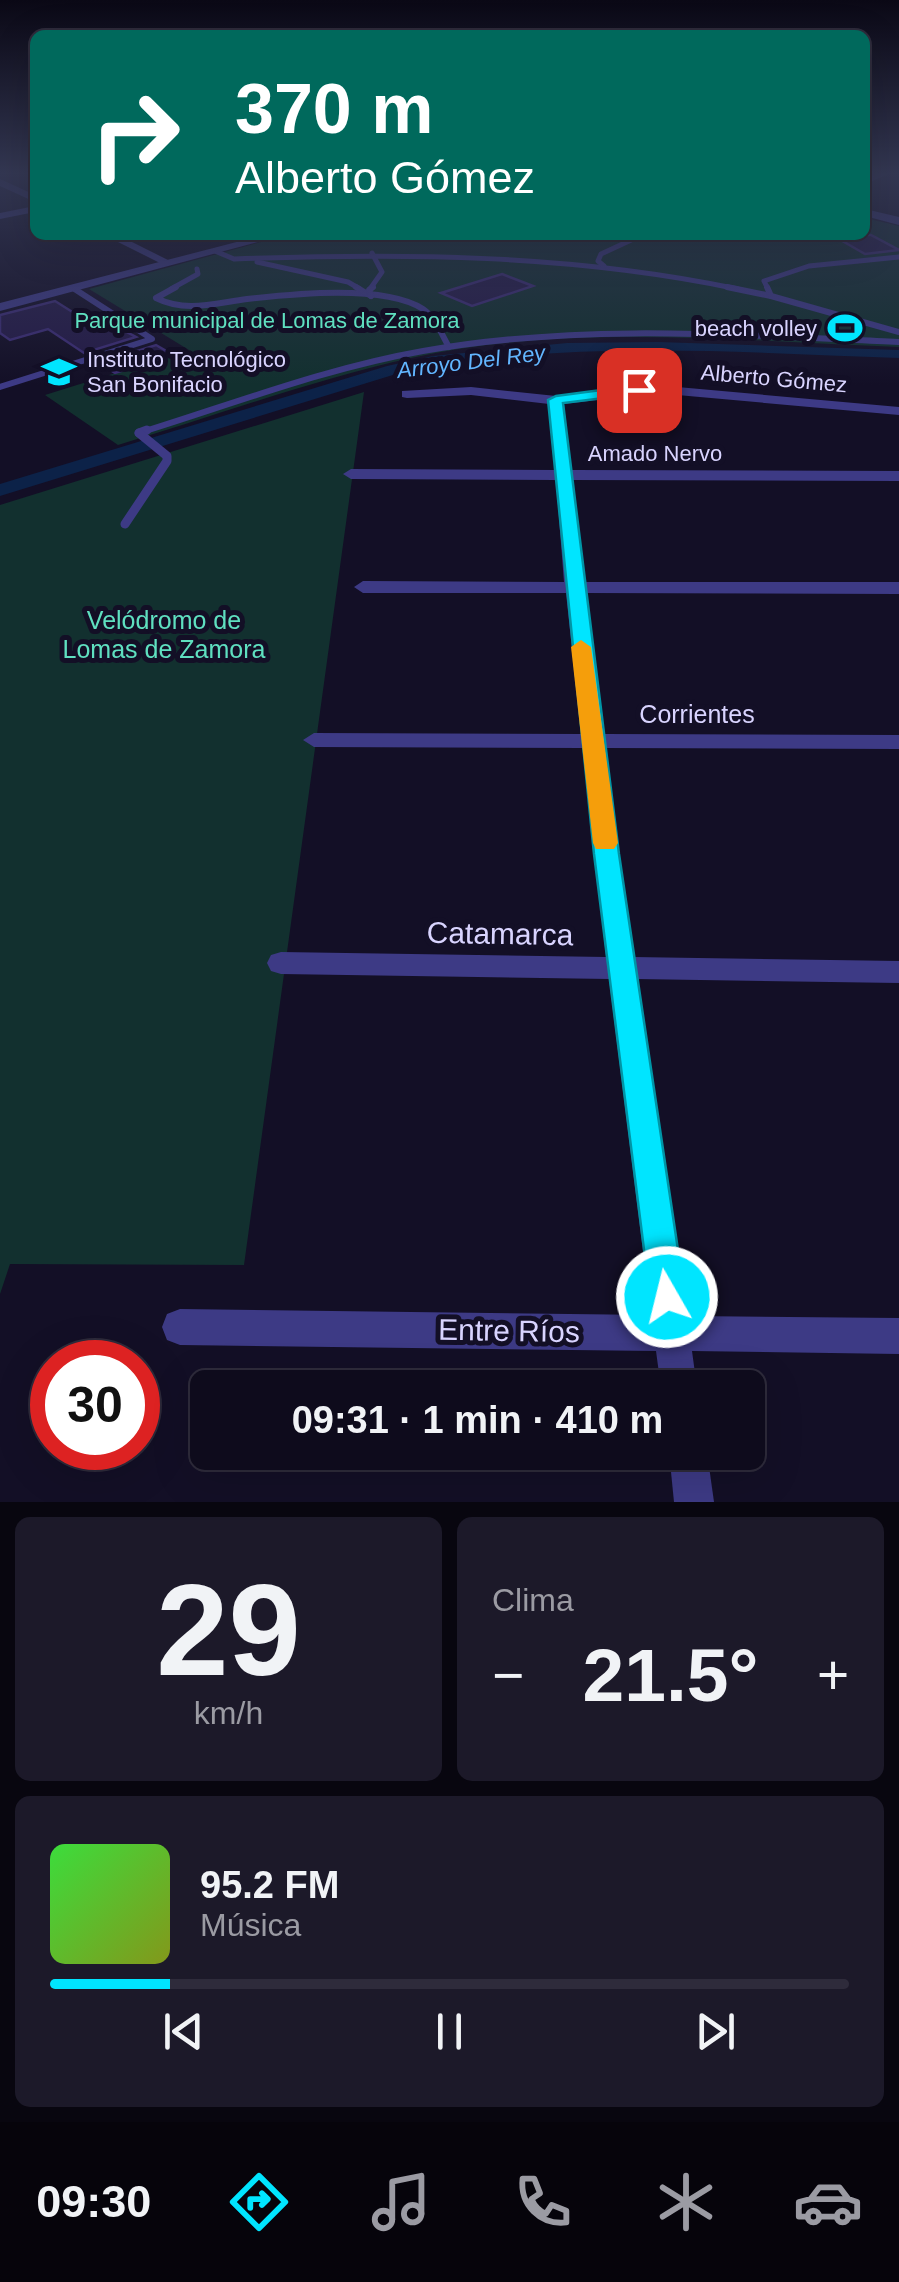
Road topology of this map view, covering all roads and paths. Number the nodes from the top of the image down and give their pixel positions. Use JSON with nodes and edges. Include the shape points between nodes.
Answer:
{"nodes":[{"id":1,"x":128,"y":244,"type":"edge"},
{"id":2,"x":242,"y":244,"type":"edge"},
{"id":3,"x":622,"y":244,"type":"edge"},
{"id":4,"x":215,"y":251,"type":"junction"},
{"id":5,"x":372,"y":253,"type":"junction"},
{"id":6,"x":241,"y":258,"type":"junction"},
{"id":7,"x":899,"y":258,"type":"edge"},
{"id":8,"x":168,"y":264,"type":"junction"},
{"id":9,"x":606,"y":266,"type":"junction"},
{"id":10,"x":197,"y":268,"type":"dead end"},
{"id":11,"x":73,"y":288,"type":"junction"},
{"id":12,"x":372,"y":296,"type":"junction"},
{"id":13,"x":770,"y":296,"type":"junction"},
{"id":14,"x":0,"y":306,"type":"edge"},
{"id":15,"x":899,"y":332,"type":"edge"},
{"id":16,"x":899,"y":342,"type":"edge"},
{"id":17,"x":449,"y":346,"type":"junction"},
{"id":18,"x":0,"y":387,"type":"edge"},
{"id":19,"x":407,"y":394,"type":"dead end"},
{"id":20,"x":556,"y":400,"type":"junction"},
{"id":21,"x":892,"y":411,"type":"edge"},
{"id":22,"x":899,"y":433,"type":"edge"},
{"id":23,"x":350,"y":474,"type":"dead end"},
{"id":24,"x":564,"y":475,"type":"junction"},
{"id":25,"x":899,"y":476,"type":"edge"},
{"id":26,"x":126,"y":524,"type":"dead end"},
{"id":27,"x":574,"y":585,"type":"junction"},
{"id":28,"x":362,"y":587,"type":"dead end"},
{"id":29,"x":899,"y":588,"type":"edge"},
{"id":30,"x":314,"y":740,"type":"dead end"},
{"id":31,"x":592,"y":741,"type":"junction"},
{"id":32,"x":899,"y":742,"type":"edge"},
{"id":33,"x":281,"y":964,"type":"dead end"},
{"id":34,"x":621,"y":968,"type":"junction"},
{"id":35,"x":899,"y":972,"type":"edge"},
{"id":36,"x":180,"y":1327,"type":"dead end"},
{"id":37,"x":672,"y":1333,"type":"junction"},
{"id":38,"x":899,"y":1336,"type":"edge"},
{"id":39,"x":677,"y":1370,"type":"edge"},
{"id":40,"x":690,"y":1470,"type":"edge"},
{"id":41,"x":694,"y":1502,"type":"edge"}],
"edges":[{"from":1,"to":8,"type":"street"},
{"from":2,"to":4,"type":"street"},
{"from":3,"to":9,"type":"lane","via":[[601,254],[598,261]]},
{"from":4,"to":6,"type":"lane"},
{"from":4,"to":8,"type":"street"},
{"from":5,"to":6,"type":"lane"},
{"from":5,"to":9,"type":"lane"},
{"from":5,"to":12,"type":"lane","via":[[383,272],[368,290]]},
{"from":6,"to":12,"type":"lane","via":[[348,282]]},
{"from":7,"to":13,"type":"lane","via":[[769,276],[764,281]]},
{"from":8,"to":11,"type":"street"},
{"from":9,"to":13,"type":"lane"},
{"from":10,"to":12,"type":"lane","via":[[198,274],[159,300],[184,307],[298,295]]},
{"from":11,"to":14,"type":"street"},
{"from":11,"to":18,"type":"lane","via":[[152,339]]},
{"from":12,"to":17,"type":"lane","via":[[426,310]]},
{"from":13,"to":15,"type":"lane"},
{"from":16,"to":17,"type":"lane","via":[[638,334]]},
{"from":17,"to":26,"type":"lane","via":[[139,433],[168,461]]},
{"from":19,"to":20,"type":"street","name":"Alberto Gómez","via":[[470,390]]},
{"from":20,"to":21,"type":"street","name":"Alberto Gómez","via":[[654,389]]},
{"from":20,"to":24,"type":"street"},
{"from":21,"to":22,"type":"street"},
{"from":23,"to":24,"type":"street","name":"Amado Nervo"},
{"from":24,"to":25,"type":"street","name":"Amado Nervo"},
{"from":24,"to":27,"type":"street"},
{"from":27,"to":28,"type":"street"},
{"from":27,"to":29,"type":"street"},
{"from":27,"to":31,"type":"street"},
{"from":30,"to":31,"type":"street","name":"Corrientes"},
{"from":31,"to":32,"type":"street","name":"Corrientes"},
{"from":31,"to":34,"type":"street"},
{"from":33,"to":34,"type":"street","name":"Catamarca"},
{"from":34,"to":35,"type":"street","name":"Catamarca"},
{"from":34,"to":37,"type":"street"},
{"from":36,"to":37,"type":"street","name":"Entre Ríos"},
{"from":37,"to":38,"type":"street","name":"Entre Ríos"},
{"from":37,"to":39,"type":"street"},
{"from":40,"to":41,"type":"street"}]}
